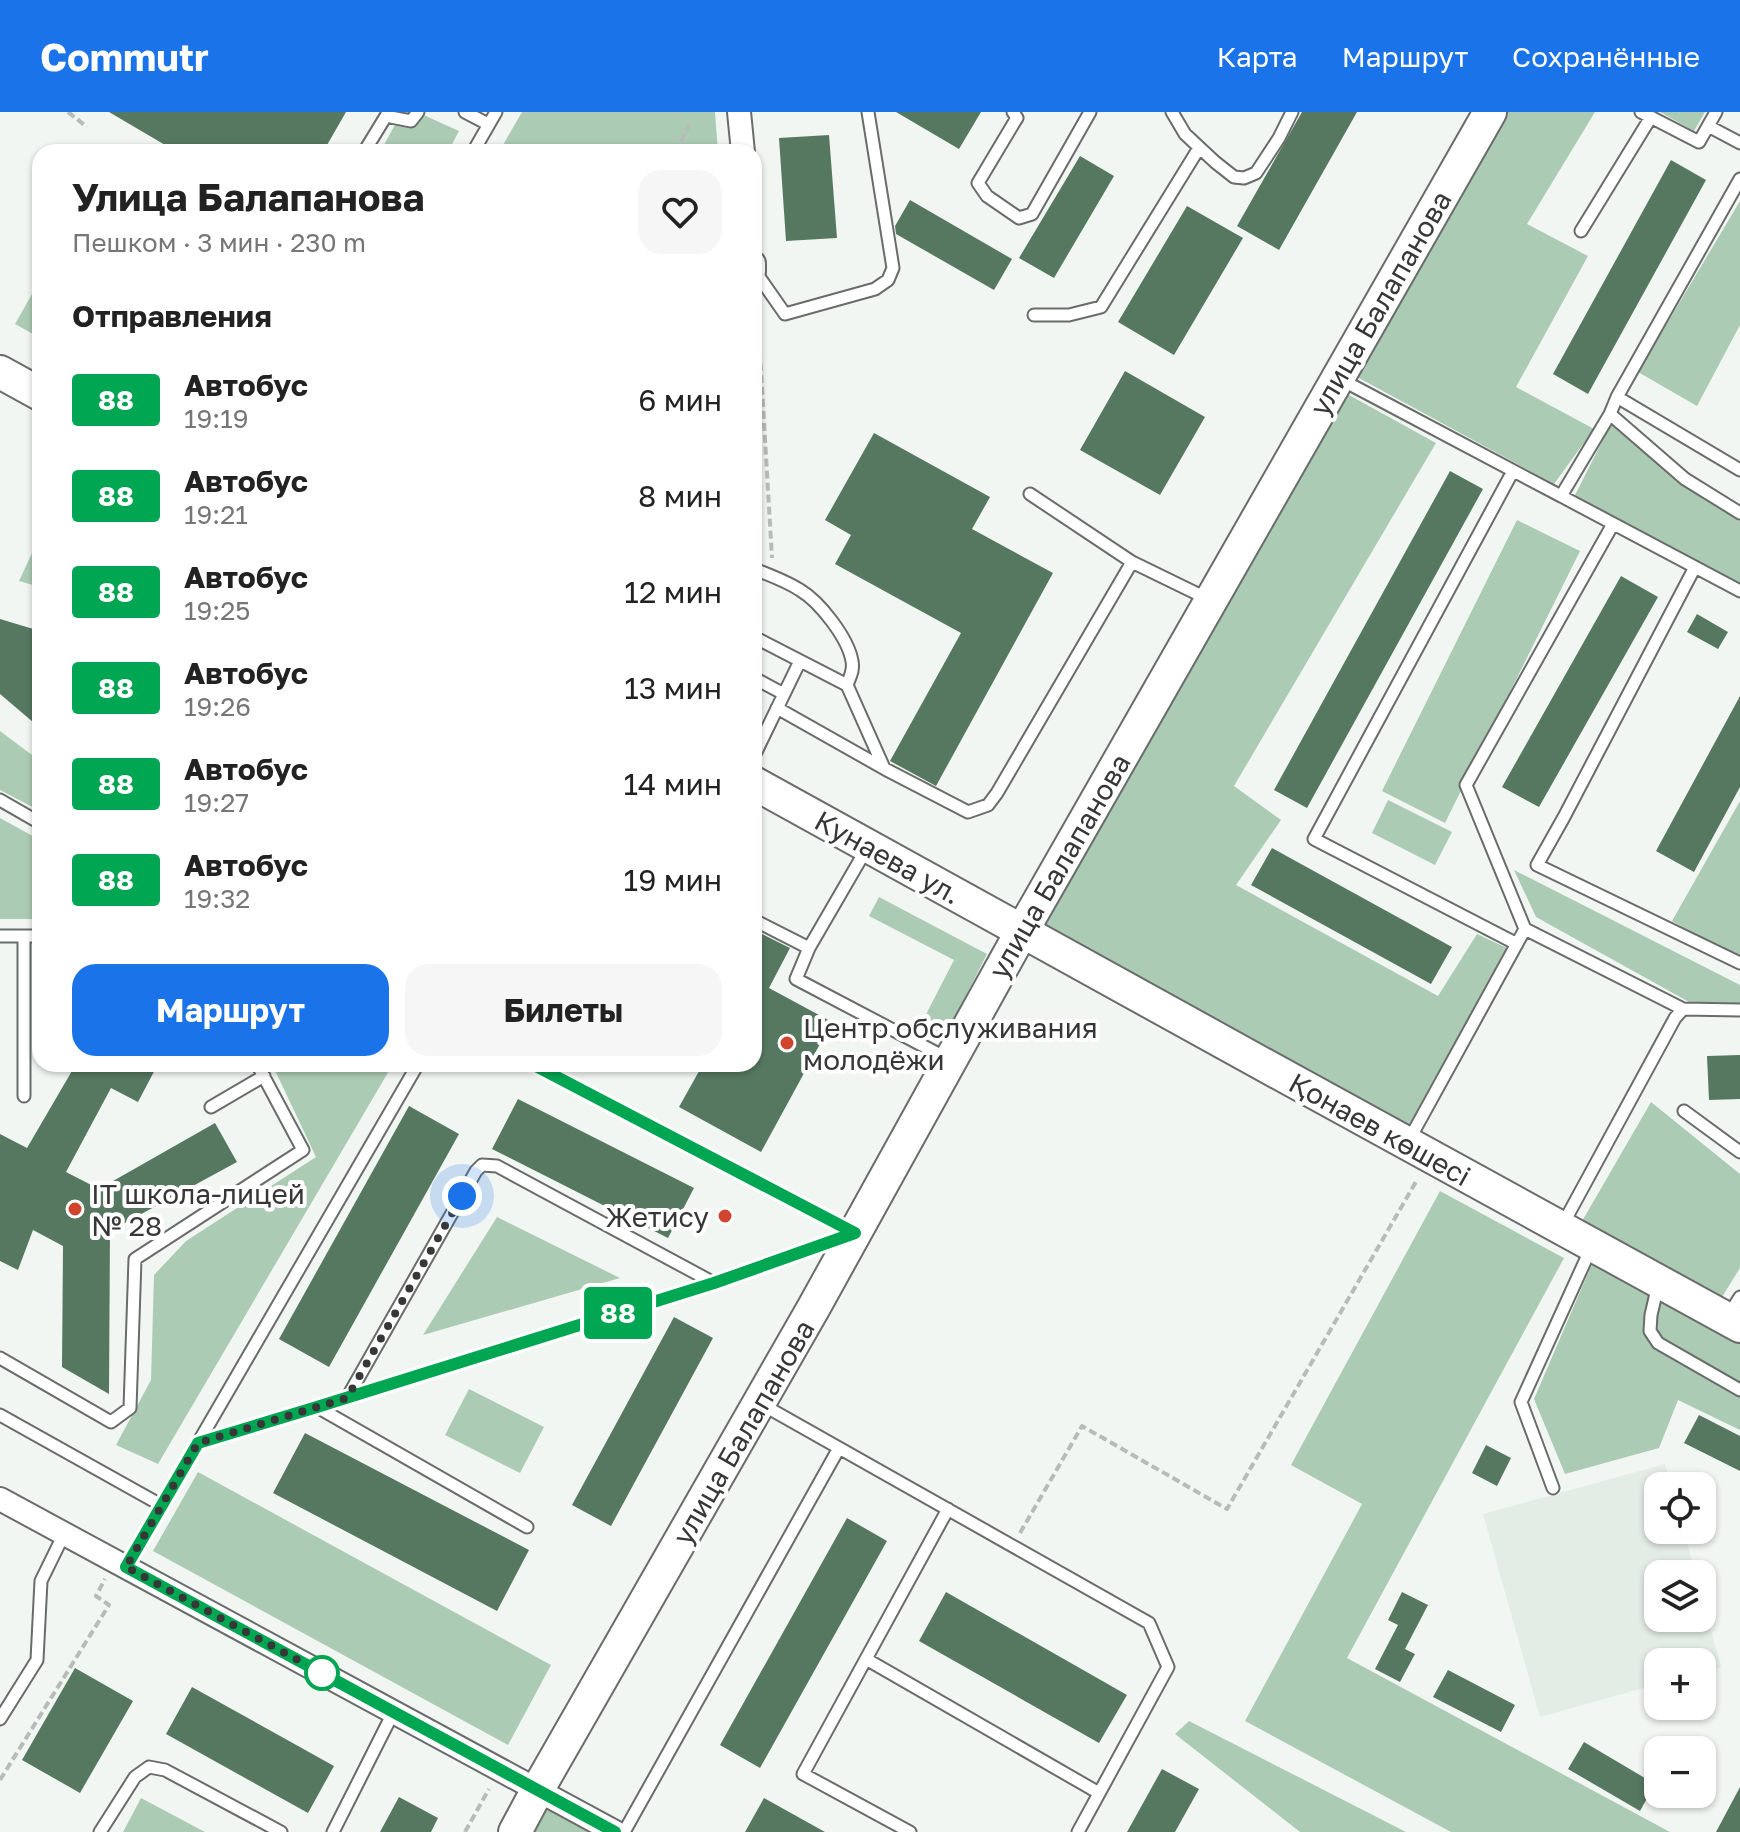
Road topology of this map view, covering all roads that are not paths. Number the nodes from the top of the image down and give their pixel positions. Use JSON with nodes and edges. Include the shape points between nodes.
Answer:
{"nodes":[{"id":1,"x":418,"y":112,"type":"edge"},
{"id":2,"x":465,"y":112,"type":"edge"},
{"id":3,"x":496,"y":112,"type":"edge"},
{"id":4,"x":739,"y":112,"type":"edge"},
{"id":5,"x":868,"y":112,"type":"edge"},
{"id":6,"x":1013,"y":112,"type":"edge"},
{"id":7,"x":1090,"y":112,"type":"edge"},
{"id":8,"x":1172,"y":112,"type":"edge"},
{"id":9,"x":1292,"y":112,"type":"edge"},
{"id":10,"x":1490,"y":112,"type":"edge"},
{"id":11,"x":1716,"y":112,"type":"edge"},
{"id":12,"x":1646,"y":114,"type":"edge"},
{"id":13,"x":488,"y":124,"type":"junction"},
{"id":14,"x":1708,"y":126,"type":"junction"},
{"id":15,"x":1740,"y":143,"type":"edge"},
{"id":16,"x":369,"y":144,"type":"edge"},
{"id":17,"x":477,"y":144,"type":"edge"},
{"id":18,"x":742,"y":144,"type":"edge"},
{"id":19,"x":1199,"y":148,"type":"junction"},
{"id":20,"x":1740,"y":179,"type":"edge"},
{"id":21,"x":1581,"y":231,"type":"dead end"},
{"id":22,"x":762,"y":283,"type":"edge"},
{"id":23,"x":1034,"y":315,"type":"dead end"},
{"id":24,"x":0,"y":372,"type":"edge"},
{"id":25,"x":1338,"y":378,"type":"junction"},
{"id":26,"x":32,"y":390,"type":"edge"},
{"id":27,"x":1617,"y":397,"type":"junction"},
{"id":28,"x":1610,"y":414,"type":"junction"},
{"id":29,"x":1740,"y":470,"type":"edge"},
{"id":30,"x":1513,"y":471,"type":"junction"},
{"id":31,"x":1030,"y":494,"type":"dead end"},
{"id":32,"x":1561,"y":496,"type":"junction"},
{"id":33,"x":1740,"y":513,"type":"edge"},
{"id":34,"x":1613,"y":524,"type":"junction"},
{"id":35,"x":1132,"y":562,"type":"junction"},
{"id":36,"x":1695,"y":567,"type":"junction"},
{"id":37,"x":762,"y":572,"type":"edge"},
{"id":38,"x":1740,"y":591,"type":"edge"},
{"id":39,"x":1211,"y":600,"type":"junction"},
{"id":40,"x":762,"y":641,"type":"edge"},
{"id":41,"x":800,"y":661,"type":"junction"},
{"id":42,"x":762,"y":682,"type":"edge"},
{"id":43,"x":847,"y":685,"type":"junction"},
{"id":44,"x":784,"y":694,"type":"junction"},
{"id":45,"x":777,"y":708,"type":"junction"},
{"id":46,"x":762,"y":739,"type":"edge"},
{"id":47,"x":885,"y":769,"type":"junction"},
{"id":48,"x":762,"y":787,"type":"edge"},
{"id":49,"x":0,"y":800,"type":"edge"},
{"id":50,"x":32,"y":818,"type":"edge"},
{"id":51,"x":868,"y":846,"type":"junction"},
{"id":52,"x":762,"y":924,"type":"edge"},
{"id":53,"x":1525,"y":929,"type":"junction"},
{"id":54,"x":1022,"y":931,"type":"junction"},
{"id":55,"x":0,"y":936,"type":"edge"},
{"id":56,"x":24,"y":936,"type":"junction"},
{"id":57,"x":32,"y":936,"type":"edge"},
{"id":58,"x":1517,"y":944,"type":"junction"},
{"id":59,"x":809,"y":948,"type":"junction"},
{"id":60,"x":1740,"y":963,"type":"edge"},
{"id":61,"x":1683,"y":1009,"type":"junction"},
{"id":62,"x":1740,"y":1010,"type":"edge"},
{"id":63,"x":950,"y":1060,"type":"junction"},
{"id":64,"x":262,"y":1072,"type":"edge"},
{"id":65,"x":413,"y":1072,"type":"edge"},
{"id":66,"x":547,"y":1072,"type":"edge"},
{"id":67,"x":264,"y":1076,"type":"junction"},
{"id":68,"x":24,"y":1096,"type":"dead end"},
{"id":69,"x":211,"y":1107,"type":"dead end"},
{"id":70,"x":1684,"y":1111,"type":"dead end"},
{"id":71,"x":1419,"y":1150,"type":"junction"},
{"id":72,"x":1740,"y":1152,"type":"edge"},
{"id":73,"x":1561,"y":1228,"type":"junction"},
{"id":74,"x":855,"y":1233,"type":"junction"},
{"id":75,"x":1592,"y":1245,"type":"junction"},
{"id":76,"x":1659,"y":1280,"type":"junction"},
{"id":77,"x":714,"y":1283,"type":"junction"},
{"id":78,"x":1735,"y":1314,"type":"edge"},
{"id":79,"x":0,"y":1358,"type":"edge"},
{"id":80,"x":1740,"y":1390,"type":"edge"},
{"id":81,"x":347,"y":1398,"type":"junction"},
{"id":82,"x":759,"y":1403,"type":"junction"},
{"id":83,"x":317,"y":1407,"type":"junction"},
{"id":84,"x":0,"y":1415,"type":"edge"},
{"id":85,"x":198,"y":1443,"type":"junction"},
{"id":86,"x":839,"y":1448,"type":"junction"},
{"id":87,"x":1553,"y":1488,"type":"dead end"},
{"id":88,"x":0,"y":1499,"type":"edge"},
{"id":89,"x":161,"y":1505,"type":"junction"},
{"id":90,"x":948,"y":1509,"type":"junction"},
{"id":91,"x":527,"y":1527,"type":"dead end"},
{"id":92,"x":64,"y":1534,"type":"junction"},
{"id":93,"x":120,"y":1564,"type":"junction"},
{"id":94,"x":866,"y":1659,"type":"junction"},
{"id":95,"x":394,"y":1711,"type":"junction"},
{"id":96,"x":0,"y":1719,"type":"edge"},
{"id":97,"x":538,"y":1789,"type":"junction"},
{"id":98,"x":1099,"y":1793,"type":"junction"},
{"id":99,"x":100,"y":1832,"type":"edge"},
{"id":100,"x":281,"y":1832,"type":"edge"},
{"id":101,"x":333,"y":1832,"type":"edge"},
{"id":102,"x":515,"y":1832,"type":"edge"},
{"id":103,"x":615,"y":1832,"type":"edge"},
{"id":104,"x":624,"y":1832,"type":"edge"},
{"id":105,"x":910,"y":1832,"type":"edge"},
{"id":106,"x":1078,"y":1832,"type":"edge"}],
"edges":[{"from":1,"to":16,"type":"lane","via":[[411,121],[386,116]]},
{"from":2,"to":13,"type":"lane"},
{"from":3,"to":13,"type":"lane"},
{"from":4,"to":18,"type":"street"},
{"from":5,"to":22,"type":"lane","via":[[893,268],[888,280],[875,289],[785,314]]},
{"from":6,"to":7,"type":"lane","via":[[1017,118],[978,183],[987,196],[1019,218],[1032,214]]},
{"from":8,"to":19,"type":"lane"},
{"from":9,"to":19,"type":"lane","via":[[1256,173],[1244,178],[1234,177]]},
{"from":10,"to":25,"type":"street","name":"улица Балапанова"},
{"from":11,"to":14,"type":"lane"},
{"from":12,"to":14,"type":"lane","via":[[1699,142]]},
{"from":12,"to":21,"type":"lane"},
{"from":13,"to":17,"type":"lane"},
{"from":14,"to":15,"type":"lane"},
{"from":19,"to":23,"type":"lane","via":[[1101,307],[1069,315]]},
{"from":20,"to":27,"type":"lane"},
{"from":24,"to":26,"type":"street"},
{"from":25,"to":30,"type":"lane"},
{"from":25,"to":39,"type":"street","name":"улица Балапанова"},
{"from":27,"to":28,"type":"lane"},
{"from":27,"to":29,"type":"lane"},
{"from":28,"to":32,"type":"lane"},
{"from":28,"to":33,"type":"lane","via":[[1685,479]]},
{"from":30,"to":32,"type":"lane"},
{"from":30,"to":58,"type":"lane","via":[[1314,839]]},
{"from":31,"to":35,"type":"lane"},
{"from":32,"to":34,"type":"lane"},
{"from":34,"to":36,"type":"lane"},
{"from":34,"to":53,"type":"lane","via":[[1466,785]]},
{"from":35,"to":39,"type":"lane"},
{"from":35,"to":47,"type":"lane","via":[[988,805],[968,812]]},
{"from":36,"to":38,"type":"lane"},
{"from":36,"to":60,"type":"lane","via":[[1537,865]]},
{"from":37,"to":43,"type":"lane","via":[[803,592],[838,627],[852,658]]},
{"from":39,"to":54,"type":"street","name":"улица Балапанова"},
{"from":40,"to":41,"type":"lane"},
{"from":41,"to":43,"type":"lane"},
{"from":41,"to":44,"type":"lane"},
{"from":42,"to":44,"type":"lane"},
{"from":43,"to":47,"type":"lane"},
{"from":44,"to":45,"type":"lane"},
{"from":45,"to":46,"type":"lane"},
{"from":45,"to":47,"type":"lane"},
{"from":48,"to":51,"type":"street","name":"Кунаева ул."},
{"from":49,"to":50,"type":"lane"},
{"from":51,"to":54,"type":"street","name":"Кунаева ул."},
{"from":51,"to":59,"type":"lane"},
{"from":52,"to":59,"type":"lane"},
{"from":53,"to":58,"type":"lane"},
{"from":53,"to":61,"type":"lane"},
{"from":54,"to":63,"type":"street","name":"улица Балапанова"},
{"from":54,"to":71,"type":"street","name":"Қонаев көшесі"},
{"from":55,"to":56,"type":"lane"},
{"from":56,"to":57,"type":"lane"},
{"from":56,"to":68,"type":"lane"},
{"from":58,"to":71,"type":"lane"},
{"from":59,"to":63,"type":"lane","via":[[796,979]]},
{"from":61,"to":62,"type":"lane"},
{"from":61,"to":73,"type":"lane"},
{"from":63,"to":74,"type":"street","name":"улица Балапанова"},
{"from":64,"to":67,"type":"lane"},
{"from":65,"to":85,"type":"lane"},
{"from":66,"to":74,"type":"lane"},
{"from":67,"to":69,"type":"lane"},
{"from":67,"to":79,"type":"lane","via":[[303,1150],[135,1259],[130,1408],[111,1422]]},
{"from":70,"to":72,"type":"lane"},
{"from":71,"to":73,"type":"street","name":"Қонаев көшесі"},
{"from":73,"to":75,"type":"street","name":"Қонаев көшесі"},
{"from":74,"to":77,"type":"lane"},
{"from":74,"to":82,"type":"street","name":"улица Балапанова"},
{"from":75,"to":76,"type":"street","name":"Қонаев көшесі"},
{"from":75,"to":87,"type":"lane","via":[[1521,1402]]},
{"from":76,"to":78,"type":"street","name":"Қонаев көшесі"},
{"from":76,"to":80,"type":"lane","via":[[1650,1331],[1658,1343]]},
{"from":77,"to":81,"type":"lane"},
{"from":77,"to":81,"type":"lane","via":[[497,1166],[482,1165]]},
{"from":81,"to":83,"type":"lane"},
{"from":82,"to":86,"type":"lane"},
{"from":82,"to":97,"type":"street","name":"улица Балапанова"},
{"from":83,"to":85,"type":"lane"},
{"from":83,"to":91,"type":"lane"},
{"from":84,"to":89,"type":"lane"},
{"from":85,"to":89,"type":"lane"},
{"from":86,"to":90,"type":"lane"},
{"from":86,"to":104,"type":"lane"},
{"from":88,"to":92,"type":"street"},
{"from":89,"to":93,"type":"lane"},
{"from":90,"to":94,"type":"lane"},
{"from":90,"to":98,"type":"lane","via":[[1149,1623],[1168,1667]]},
{"from":92,"to":93,"type":"street"},
{"from":92,"to":96,"type":"lane","via":[[41,1581],[37,1660]]},
{"from":93,"to":95,"type":"street"},
{"from":94,"to":98,"type":"lane"},
{"from":94,"to":105,"type":"lane","via":[[803,1774]]},
{"from":95,"to":97,"type":"street"},
{"from":95,"to":101,"type":"lane"},
{"from":97,"to":102,"type":"street","name":"улица Балапанова"},
{"from":97,"to":103,"type":"street"},
{"from":98,"to":106,"type":"lane"},
{"from":99,"to":100,"type":"lane","via":[[135,1777],[149,1767],[165,1770]]}]}
